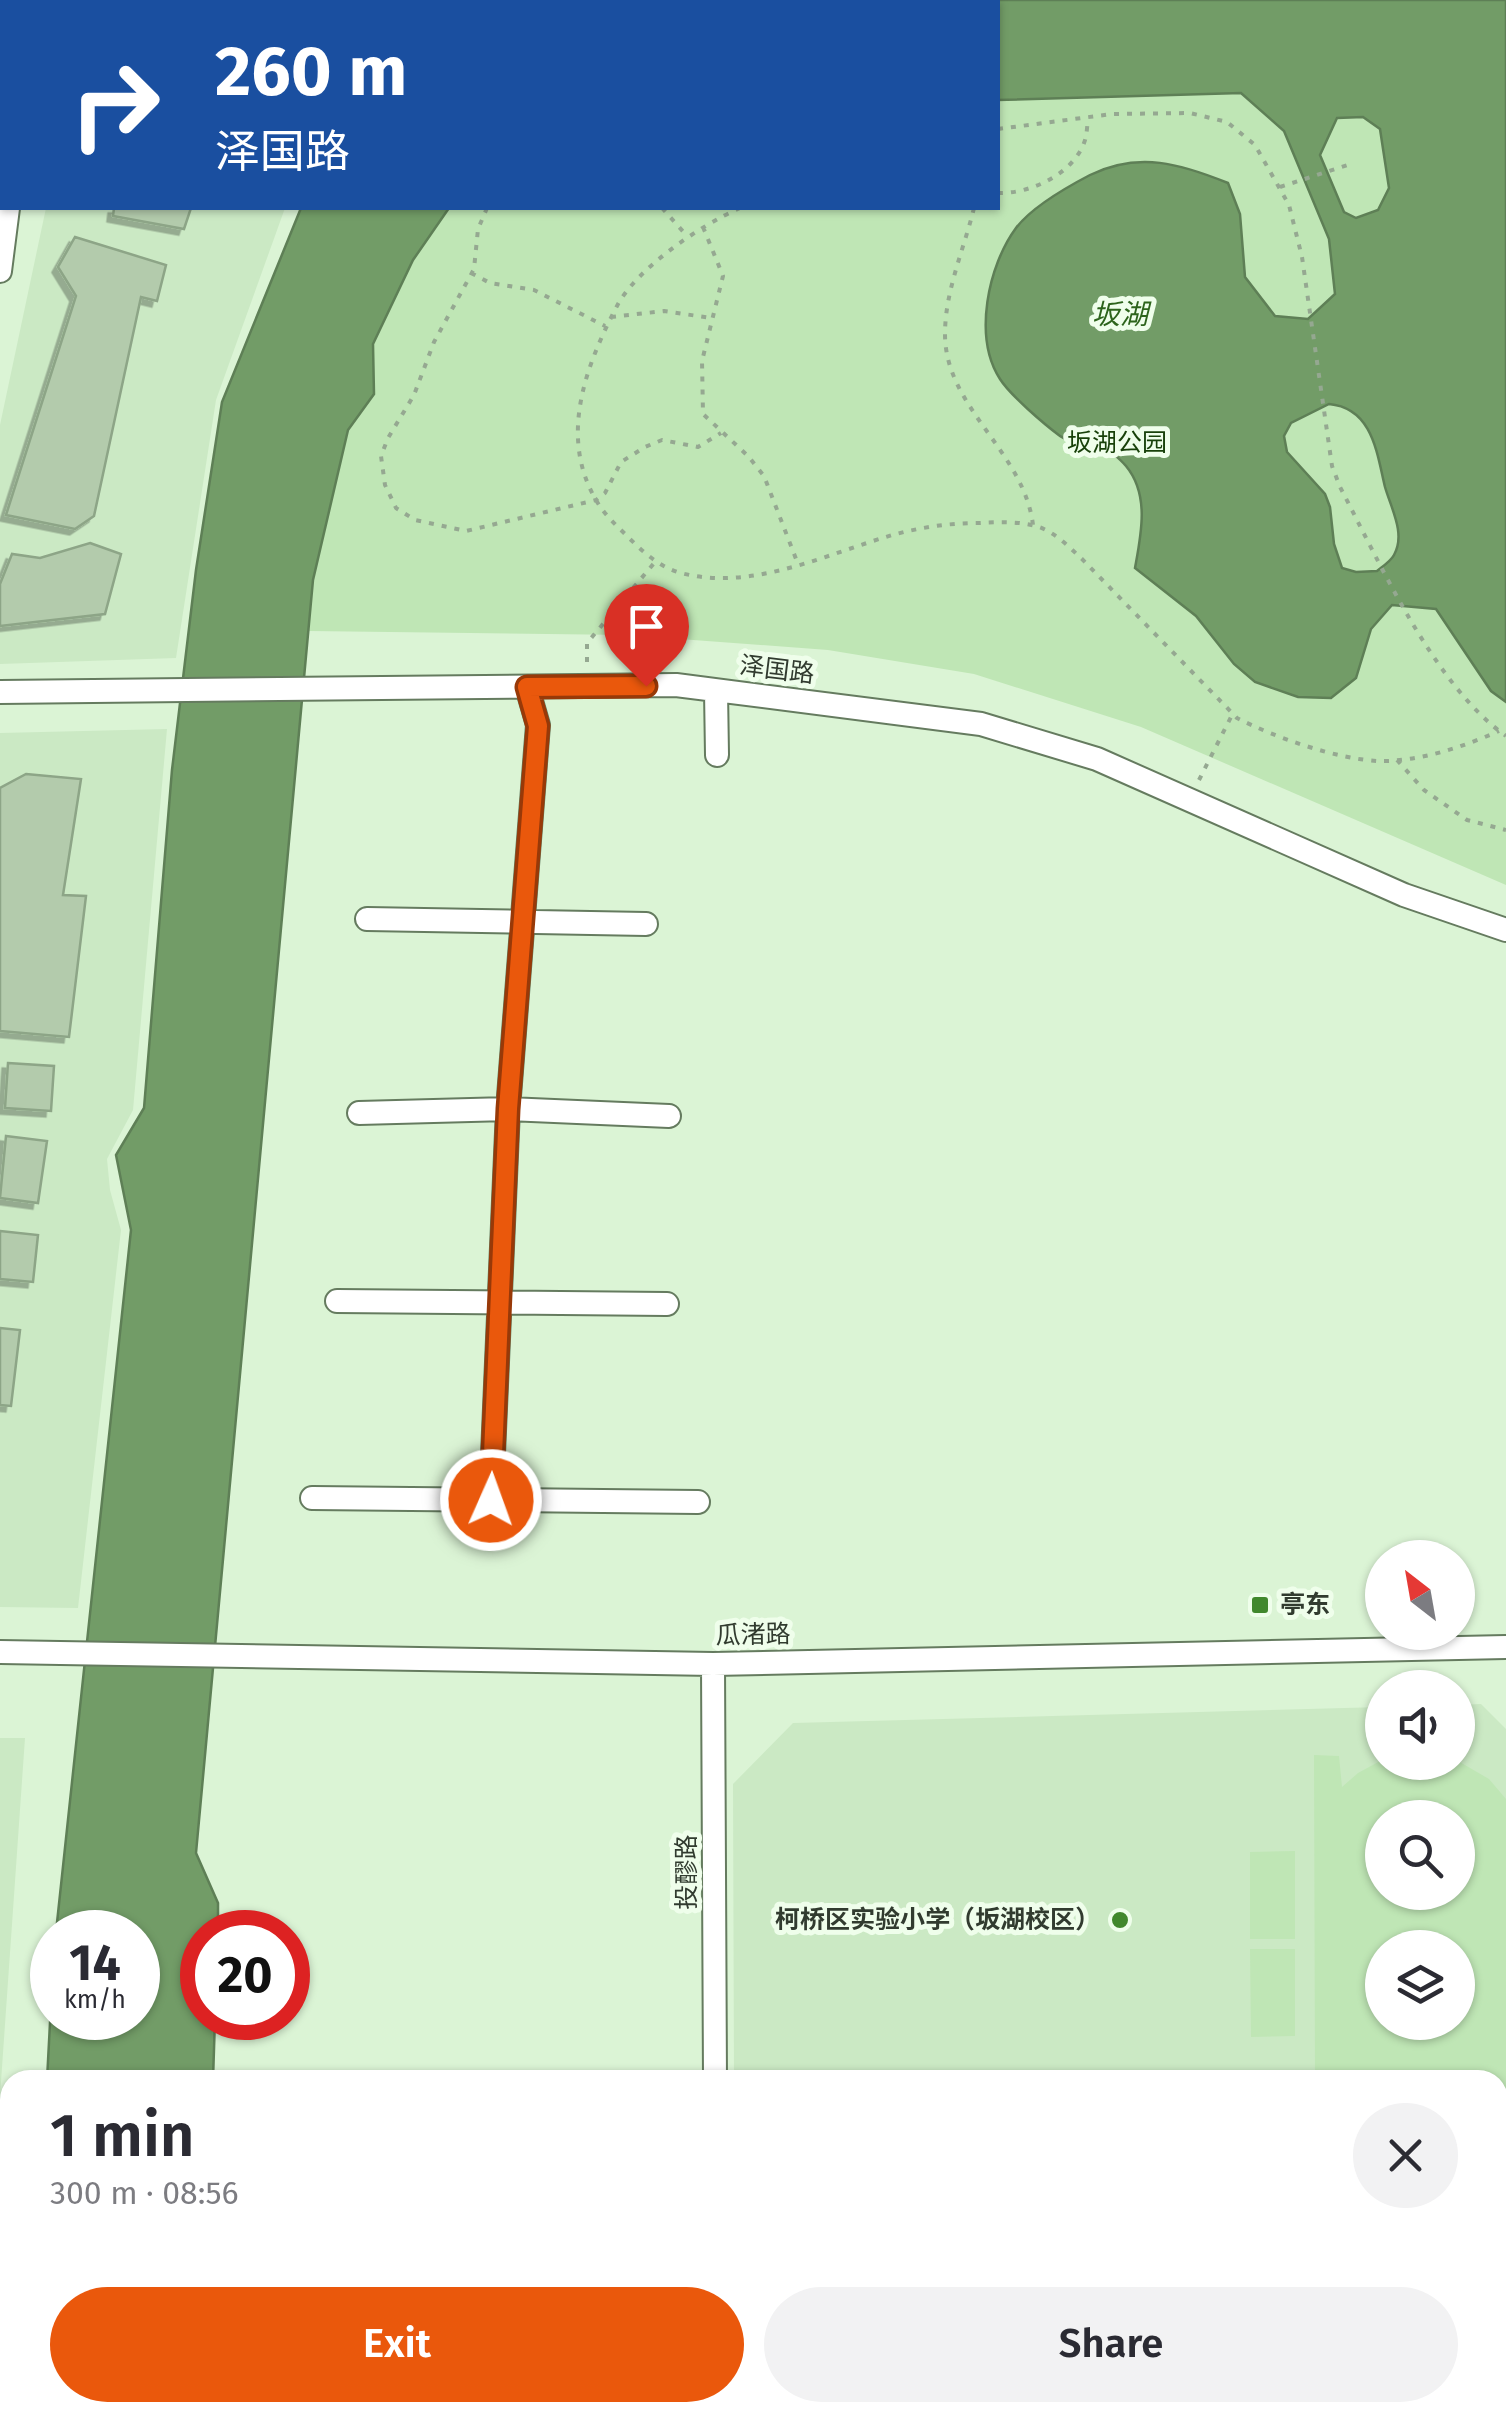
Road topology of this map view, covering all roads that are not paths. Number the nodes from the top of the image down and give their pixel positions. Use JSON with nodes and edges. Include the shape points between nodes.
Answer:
{"nodes":[{"id":1,"x":8,"y":210,"type":"edge"},
{"id":2,"x":0,"y":271,"type":"edge"},
{"id":3,"x":527,"y":687,"type":"junction"},
{"id":4,"x":716,"y":690,"type":"junction"},
{"id":5,"x":0,"y":692,"type":"edge"},
{"id":6,"x":717,"y":754,"type":"dead end"},
{"id":7,"x":367,"y":919,"type":"dead end"},
{"id":8,"x":523,"y":924,"type":"junction"},
{"id":9,"x":646,"y":924,"type":"dead end"},
{"id":10,"x":1506,"y":930,"type":"edge"},
{"id":11,"x":508,"y":1109,"type":"junction"},
{"id":12,"x":359,"y":1113,"type":"dead end"},
{"id":13,"x":669,"y":1116,"type":"dead end"},
{"id":14,"x":337,"y":1301,"type":"dead end"},
{"id":15,"x":500,"y":1304,"type":"junction"},
{"id":16,"x":667,"y":1304,"type":"dead end"},
{"id":17,"x":312,"y":1498,"type":"dead end"},
{"id":18,"x":491,"y":1500,"type":"junction"},
{"id":19,"x":698,"y":1502,"type":"dead end"},
{"id":20,"x":1506,"y":1647,"type":"edge"},
{"id":21,"x":0,"y":1652,"type":"edge"},
{"id":22,"x":714,"y":1664,"type":"junction"},
{"id":23,"x":715,"y":2070,"type":"edge"}],
"edges":[{"from":1,"to":2,"type":"street"},
{"from":3,"to":4,"type":"street","name":"泽国路"},
{"from":3,"to":5,"type":"street","name":"泽国路"},
{"from":3,"to":8,"type":"street","via":[[538,726]]},
{"from":4,"to":6,"type":"street"},
{"from":4,"to":10,"type":"street","name":"泽国路","via":[[981,724],[1097,760],[1404,894]]},
{"from":7,"to":8,"type":"street"},
{"from":8,"to":9,"type":"street"},
{"from":8,"to":11,"type":"street"},
{"from":11,"to":12,"type":"street"},
{"from":11,"to":13,"type":"street"},
{"from":11,"to":15,"type":"street"},
{"from":14,"to":15,"type":"street"},
{"from":15,"to":16,"type":"street"},
{"from":15,"to":18,"type":"street"},
{"from":17,"to":18,"type":"street"},
{"from":18,"to":19,"type":"street"},
{"from":20,"to":22,"type":"street","name":"瓜渚路"},
{"from":21,"to":22,"type":"street","name":"瓜渚路"},
{"from":22,"to":23,"type":"street","name":"投醪路"}]}
